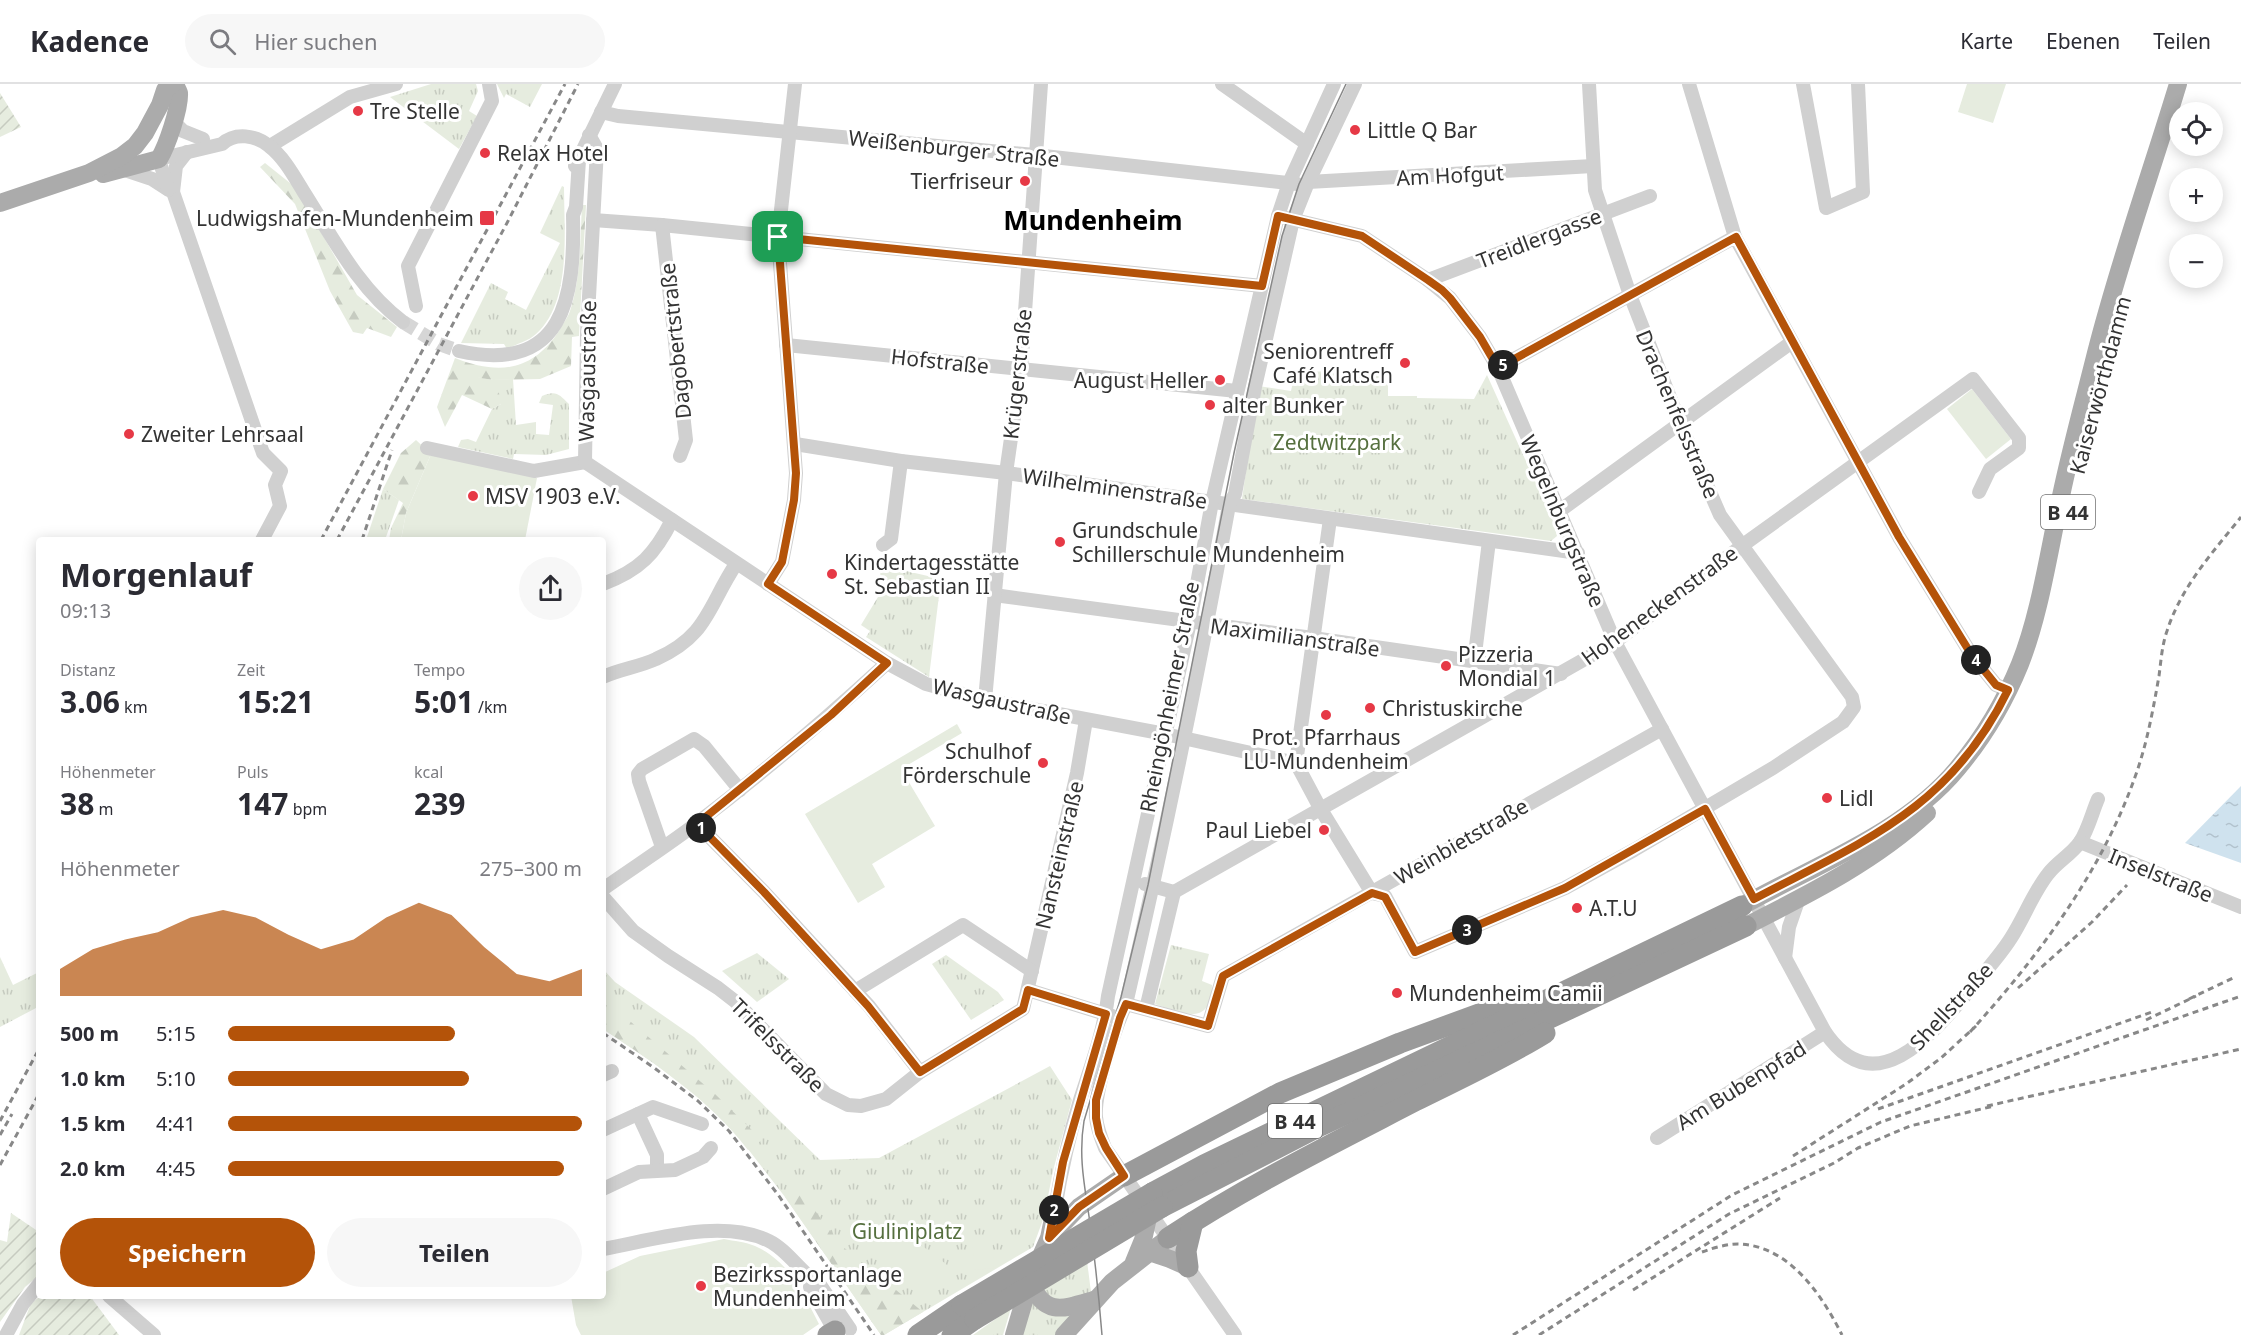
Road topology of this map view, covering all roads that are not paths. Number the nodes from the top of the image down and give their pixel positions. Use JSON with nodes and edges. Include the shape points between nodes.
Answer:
{"nodes":[{"id":1,"x":174,"y":84,"type":"edge"},
{"id":2,"x":396,"y":84,"type":"edge"},
{"id":3,"x":489,"y":84,"type":"edge"},
{"id":4,"x":615,"y":84,"type":"edge"},
{"id":5,"x":795,"y":84,"type":"edge"},
{"id":6,"x":1041,"y":84,"type":"edge"},
{"id":7,"x":1222,"y":84,"type":"edge"},
{"id":8,"x":1334,"y":84,"type":"edge"},
{"id":9,"x":1355,"y":84,"type":"edge"},
{"id":10,"x":1589,"y":84,"type":"edge"},
{"id":11,"x":1689,"y":84,"type":"edge"},
{"id":12,"x":1803,"y":84,"type":"edge"},
{"id":13,"x":1858,"y":84,"type":"edge"},
{"id":14,"x":2178,"y":84,"type":"edge"},
{"id":15,"x":2188,"y":84,"type":"edge"},
{"id":16,"x":349,"y":91,"type":"edge"},
{"id":17,"x":2183,"y":102,"type":"edge"},
{"id":18,"x":160,"y":105,"type":"junction"},
{"id":19,"x":601,"y":112,"type":"junction"},
{"id":20,"x":173,"y":121,"type":"junction"},
{"id":21,"x":790,"y":131,"type":"junction"},
{"id":22,"x":590,"y":135,"type":"junction"},
{"id":23,"x":203,"y":139,"type":"junction"},
{"id":24,"x":228,"y":139,"type":"junction"},
{"id":25,"x":1307,"y":144,"type":"junction"},
{"id":26,"x":270,"y":146,"type":"junction"},
{"id":27,"x":2169,"y":148,"type":"edge"},
{"id":28,"x":187,"y":152,"type":"junction"},
{"id":29,"x":162,"y":153,"type":"junction"},
{"id":30,"x":1035,"y":155,"type":"junction"},
{"id":31,"x":122,"y":163,"type":"junction"},
{"id":32,"x":1593,"y":166,"type":"junction"},
{"id":33,"x":1289,"y":183,"type":"junction"},
{"id":34,"x":1307,"y":183,"type":"junction"},
{"id":35,"x":172,"y":190,"type":"junction"},
{"id":36,"x":1650,"y":196,"type":"dead end"},
{"id":37,"x":0,"y":203,"type":"edge"},
{"id":38,"x":1603,"y":214,"type":"junction"},
{"id":39,"x":1278,"y":216,"type":"junction"},
{"id":40,"x":593,"y":220,"type":"junction"},
{"id":41,"x":1293,"y":220,"type":"junction"},
{"id":42,"x":662,"y":225,"type":"junction"},
{"id":43,"x":778,"y":237,"type":"junction"},
{"id":44,"x":1736,"y":237,"type":"junction"},
{"id":45,"x":1027,"y":263,"type":"junction"},
{"id":46,"x":1428,"y":280,"type":"junction"},
{"id":47,"x":1262,"y":286,"type":"junction"},
{"id":48,"x":1630,"y":295,"type":"junction"},
{"id":49,"x":416,"y":306,"type":"dead end"},
{"id":50,"x":403,"y":322,"type":"tunnel mouth"},
{"id":51,"x":1792,"y":342,"type":"junction"},
{"id":52,"x":786,"y":345,"type":"junction"},
{"id":53,"x":459,"y":351,"type":"tunnel mouth"},
{"id":54,"x":1498,"y":368,"type":"junction"},
{"id":55,"x":1021,"y":369,"type":"junction"},
{"id":56,"x":1237,"y":391,"type":"junction"},
{"id":57,"x":1680,"y":423,"type":"junction"},
{"id":58,"x":795,"y":444,"type":"junction"},
{"id":59,"x":427,"y":448,"type":"dead end"},
{"id":60,"x":680,"y":456,"type":"dead end"},
{"id":61,"x":901,"y":461,"type":"junction"},
{"id":62,"x":585,"y":462,"type":"junction"},
{"id":63,"x":1859,"y":462,"type":"junction"},
{"id":64,"x":1006,"y":473,"type":"junction"},
{"id":65,"x":1979,"y":492,"type":"dead end"},
{"id":66,"x":1212,"y":502,"type":"junction"},
{"id":67,"x":1228,"y":505,"type":"junction"},
{"id":68,"x":1558,"y":512,"type":"junction"},
{"id":69,"x":672,"y":519,"type":"junction"},
{"id":70,"x":1330,"y":519,"type":"junction"},
{"id":71,"x":264,"y":537,"type":"edge"},
{"id":72,"x":1489,"y":541,"type":"junction"},
{"id":73,"x":882,"y":545,"type":"dead end"},
{"id":74,"x":1743,"y":545,"type":"junction"},
{"id":75,"x":1578,"y":553,"type":"junction"},
{"id":76,"x":736,"y":564,"type":"junction"},
{"id":77,"x":606,"y":583,"type":"edge"},
{"id":78,"x":768,"y":584,"type":"junction"},
{"id":79,"x":994,"y":595,"type":"junction"},
{"id":80,"x":1190,"y":622,"type":"junction"},
{"id":81,"x":1207,"y":625,"type":"junction"},
{"id":82,"x":1313,"y":638,"type":"junction"},
{"id":83,"x":1615,"y":642,"type":"junction"},
{"id":84,"x":1474,"y":662,"type":"junction"},
{"id":85,"x":887,"y":663,"type":"junction"},
{"id":86,"x":1561,"y":674,"type":"junction"},
{"id":87,"x":606,"y":676,"type":"edge"},
{"id":88,"x":2008,"y":690,"type":"junction"},
{"id":89,"x":985,"y":700,"type":"junction"},
{"id":90,"x":1086,"y":720,"type":"junction"},
{"id":91,"x":1662,"y":729,"type":"junction"},
{"id":92,"x":1165,"y":734,"type":"junction"},
{"id":93,"x":1184,"y":739,"type":"junction"},
{"id":94,"x":1296,"y":763,"type":"junction"},
{"id":95,"x":740,"y":790,"type":"junction"},
{"id":96,"x":2098,"y":800,"type":"dead end"},
{"id":97,"x":1320,"y":808,"type":"junction"},
{"id":98,"x":1705,"y":809,"type":"junction"},
{"id":99,"x":697,"y":824,"type":"junction"},
{"id":100,"x":2080,"y":842,"type":"junction"},
{"id":101,"x":662,"y":847,"type":"junction"},
{"id":102,"x":1741,"y":875,"type":"junction"},
{"id":103,"x":1134,"y":881,"type":"junction"},
{"id":104,"x":1154,"y":886,"type":"junction"},
{"id":105,"x":606,"y":887,"type":"edge"},
{"id":106,"x":1174,"y":892,"type":"junction"},
{"id":107,"x":1372,"y":893,"type":"junction"},
{"id":108,"x":1799,"y":898,"type":"junction"},
{"id":109,"x":606,"y":900,"type":"edge"},
{"id":110,"x":2241,"y":907,"type":"edge"},
{"id":111,"x":1747,"y":912,"type":"junction"},
{"id":112,"x":1785,"y":958,"type":"junction"},
{"id":113,"x":1621,"y":964,"type":"junction"},
{"id":114,"x":1032,"y":971,"type":"junction"},
{"id":115,"x":1028,"y":990,"type":"junction"},
{"id":116,"x":855,"y":991,"type":"junction"},
{"id":117,"x":1588,"y":1000,"type":"junction"},
{"id":118,"x":1126,"y":1004,"type":"junction"},
{"id":119,"x":1146,"y":1009,"type":"junction"},
{"id":120,"x":1113,"y":1016,"type":"junction"},
{"id":121,"x":1825,"y":1032,"type":"junction"},
{"id":122,"x":920,"y":1072,"type":"junction"},
{"id":123,"x":638,"y":1114,"type":"junction"},
{"id":124,"x":702,"y":1124,"type":"dead end"},
{"id":125,"x":606,"y":1129,"type":"edge"},
{"id":126,"x":1658,"y":1138,"type":"dead end"},
{"id":127,"x":711,"y":1148,"type":"dead end"},
{"id":128,"x":657,"y":1170,"type":"junction"},
{"id":129,"x":1124,"y":1176,"type":"junction"},
{"id":130,"x":606,"y":1188,"type":"edge"},
{"id":131,"x":1155,"y":1204,"type":"junction"},
{"id":132,"x":1054,"y":1209,"type":"joint"},
{"id":133,"x":1193,"y":1222,"type":"junction"},
{"id":134,"x":1049,"y":1238,"type":"junction"},
{"id":135,"x":1168,"y":1238,"type":"junction"},
{"id":136,"x":606,"y":1249,"type":"edge"},
{"id":137,"x":1149,"y":1252,"type":"junction"},
{"id":138,"x":1134,"y":1264,"type":"junction"},
{"id":139,"x":1188,"y":1267,"type":"junction"},
{"id":140,"x":1030,"y":1281,"type":"junction"},
{"id":141,"x":36,"y":1288,"type":"edge"},
{"id":142,"x":112,"y":1299,"type":"edge"},
{"id":143,"x":1094,"y":1300,"type":"junction"},
{"id":144,"x":841,"y":1333,"type":"edge"},
{"id":145,"x":6,"y":1335,"type":"edge"},
{"id":146,"x":154,"y":1335,"type":"edge"},
{"id":147,"x":918,"y":1335,"type":"edge"},
{"id":148,"x":952,"y":1335,"type":"edge"},
{"id":149,"x":1014,"y":1335,"type":"edge"},
{"id":150,"x":1064,"y":1335,"type":"edge"},
{"id":151,"x":1235,"y":1335,"type":"edge"}],
"edges":[{"from":1,"to":18,"type":"main road","via":[[165,90]]},
{"from":1,"to":20,"type":"main road","via":[[179,93]]},
{"from":2,"to":16,"type":"street"},
{"from":3,"to":49,"type":"street","via":[[492,101],[408,266]]},
{"from":4,"to":19,"type":"street"},
{"from":5,"to":21,"type":"street"},
{"from":6,"to":30,"type":"street","name":"Krügerstraße"},
{"from":7,"to":25,"type":"street"},
{"from":8,"to":25,"type":"street","name":"Rheingönheimer Straße"},
{"from":9,"to":34,"type":"street","name":"Rheingönheimer Straße"},
{"from":10,"to":32,"type":"street","name":"Drachenfelsstraße"},
{"from":11,"to":44,"type":"street"},
{"from":12,"to":13,"type":"street","via":[[1826,208],[1863,192]]},
{"from":14,"to":88,"type":"main road","name":"Kaiserwörthdamm","number":"B 44","via":[[2103,325],[2029,634]]},
{"from":15,"to":17,"type":"main road","name":"Kaiserwörthdamm","number":"B 44"},
{"from":16,"to":26,"type":"street"},
{"from":18,"to":29,"type":"main road"},
{"from":18,"to":31,"type":"main road"},
{"from":19,"to":21,"type":"street","name":"Weißenburger Straße"},
{"from":19,"to":22,"type":"street"},
{"from":20,"to":23,"type":"street","via":[[183,131]]},
{"from":20,"to":29,"type":"main road"},
{"from":21,"to":30,"type":"street","name":"Weißenburger Straße"},
{"from":21,"to":43,"type":"street"},
{"from":22,"to":40,"type":"street","name":"Wasgaustraße","via":[[597,149]]},
{"from":22,"to":53,"type":"street","via":[[579,160],[570,286],[553,327],[543,339],[521,353],[492,356]]},
{"from":23,"to":24,"type":"street","via":[[221,135]]},
{"from":23,"to":29,"type":"street"},
{"from":24,"to":26,"type":"street","via":[[257,138]]},
{"from":24,"to":28,"type":"street"},
{"from":25,"to":33,"type":"street","name":"Rheingönheimer Straße"},
{"from":26,"to":50,"type":"street","via":[[360,281]]},
{"from":27,"to":108,"type":"main road","name":"Kaiserwörthdamm","number":"B 44","via":[[2113,327],[2039,637],[2011,708],[1985,748],[1915,824],[1874,854]]},
{"from":28,"to":29,"type":"street"},
{"from":28,"to":35,"type":"street","via":[[176,166]]},
{"from":29,"to":31,"type":"main road"},
{"from":29,"to":35,"type":"street"},
{"from":30,"to":33,"type":"street","name":"Weißenburger Straße"},
{"from":30,"to":45,"type":"street","name":"Krügerstraße"},
{"from":31,"to":35,"type":"street"},
{"from":31,"to":37,"type":"main road","via":[[99,176],[89,173]]},
{"from":32,"to":34,"type":"street","name":"Am Hofgut"},
{"from":32,"to":38,"type":"street","name":"Drachenfelsstraße"},
{"from":33,"to":34,"type":"street","name":"Weißenburger Straße"},
{"from":33,"to":39,"type":"street","name":"Rheingönheimer Straße"},
{"from":34,"to":41,"type":"street","name":"Rheingönheimer Straße"},
{"from":35,"to":71,"type":"street","via":[[263,453],[281,471],[275,485],[280,506]]},
{"from":36,"to":38,"type":"street","name":"Treidlergasse"},
{"from":38,"to":46,"type":"street","name":"Treidlergasse"},
{"from":38,"to":48,"type":"street","name":"Drachenfelsstraße"},
{"from":39,"to":41,"type":"street","name":"Wegelnburgstraße"},
{"from":39,"to":47,"type":"street","name":"Rheingönheimer Straße"},
{"from":40,"to":42,"type":"street"},
{"from":40,"to":62,"type":"street","name":"Wasgaustraße"},
{"from":41,"to":46,"type":"street","name":"Wegelnburgstraße","via":[[1362,236]]},
{"from":41,"to":67,"type":"street","name":"Rheingönheimer Straße","via":[[1234,494]]},
{"from":42,"to":43,"type":"street"},
{"from":42,"to":60,"type":"street","name":"Dagobertstraße","via":[[686,440]]},
{"from":43,"to":45,"type":"street"},
{"from":43,"to":52,"type":"street"},
{"from":44,"to":48,"type":"street"},
{"from":44,"to":51,"type":"street"},
{"from":45,"to":47,"type":"street"},
{"from":45,"to":55,"type":"street","name":"Krügerstraße"},
{"from":46,"to":54,"type":"street","name":"Wegelnburgstraße","via":[[1450,298]]},
{"from":47,"to":56,"type":"street","name":"Rheingönheimer Straße"},
{"from":48,"to":54,"type":"street"},
{"from":48,"to":57,"type":"street","name":"Drachenfelsstraße"},
{"from":51,"to":57,"type":"street"},
{"from":51,"to":63,"type":"street"},
{"from":52,"to":55,"type":"street","name":"Hofstraße"},
{"from":52,"to":58,"type":"street"},
{"from":54,"to":68,"type":"street","name":"Wegelnburgstraße"},
{"from":55,"to":56,"type":"street","name":"Hofstraße"},
{"from":55,"to":64,"type":"street","name":"Krügerstraße"},
{"from":56,"to":66,"type":"street","name":"Rheingönheimer Straße"},
{"from":57,"to":68,"type":"street"},
{"from":57,"to":74,"type":"street","name":"Drachenfelsstraße","via":[[1720,515]]},
{"from":58,"to":61,"type":"street","name":"Wilhelminenstraße"},
{"from":58,"to":78,"type":"street","via":[[792,510],[782,562]]},
{"from":59,"to":62,"type":"street","via":[[534,471]]},
{"from":61,"to":64,"type":"street","name":"Wilhelminenstraße"},
{"from":61,"to":73,"type":"street","via":[[891,539]]},
{"from":62,"to":69,"type":"street","name":"Wasgaustraße"},
{"from":63,"to":65,"type":"street","name":"Hoheneckenstraße","via":[[1973,379],[2019,438],[2019,448],[1990,470]]},
{"from":63,"to":74,"type":"street","name":"Hoheneckenstraße"},
{"from":63,"to":88,"type":"street","via":[[1899,537],[1971,654],[1996,685]]},
{"from":64,"to":66,"type":"street","name":"Wilhelminenstraße"},
{"from":64,"to":79,"type":"street","name":"Krügerstraße"},
{"from":66,"to":67,"type":"street","name":"Wilhelminenstraße"},
{"from":66,"to":80,"type":"street","name":"Rheingönheimer Straße"},
{"from":67,"to":70,"type":"street","name":"Wilhelminenstraße"},
{"from":67,"to":81,"type":"street","name":"Rheingönheimer Straße"},
{"from":68,"to":75,"type":"street","name":"Wegelnburgstraße"},
{"from":69,"to":76,"type":"street","name":"Wasgaustraße"},
{"from":69,"to":77,"type":"street","via":[[649,557],[628,574]]},
{"from":70,"to":72,"type":"street","name":"Wilhelminenstraße"},
{"from":70,"to":82,"type":"street"},
{"from":72,"to":75,"type":"street","name":"Wilhelminenstraße"},
{"from":72,"to":84,"type":"street"},
{"from":74,"to":83,"type":"street","name":"Hoheneckenstraße"},
{"from":74,"to":98,"type":"street","name":"Drachenfelsstraße","via":[[1852,697],[1854,708],[1843,722]]},
{"from":75,"to":83,"type":"street","name":"Wegelnburgstraße"},
{"from":76,"to":78,"type":"street","name":"Wasgaustraße"},
{"from":76,"to":87,"type":"street","via":[[712,610],[691,637],[654,660]]},
{"from":78,"to":85,"type":"street","name":"Wasgaustraße"},
{"from":79,"to":80,"type":"street","name":"Maximilianstraße"},
{"from":79,"to":89,"type":"street","name":"Krügerstraße"},
{"from":80,"to":81,"type":"street","name":"Maximilianstraße"},
{"from":80,"to":92,"type":"street","name":"Rheingönheimer Straße"},
{"from":81,"to":82,"type":"street","name":"Maximilianstraße"},
{"from":81,"to":93,"type":"street","name":"Rheingönheimer Straße"},
{"from":82,"to":84,"type":"street","name":"Maximilianstraße"},
{"from":82,"to":94,"type":"street"},
{"from":83,"to":86,"type":"street","name":"Hoheneckenstraße"},
{"from":83,"to":91,"type":"street","name":"Wegelnburgstraße"},
{"from":84,"to":86,"type":"street","name":"Maximilianstraße"},
{"from":85,"to":89,"type":"street","name":"Wasgaustraße","via":[[926,684]]},
{"from":85,"to":95,"type":"street"},
{"from":86,"to":97,"type":"street","name":"Hoheneckenstraße"},
{"from":88,"to":111,"type":"main road","name":"Kaiserwörthdamm","number":"B 44","via":[[1975,745],[1932,794],[1880,832]]},
{"from":89,"to":90,"type":"street","name":"Wasgaustraße"},
{"from":90,"to":92,"type":"street","name":"Wasgaustraße"},
{"from":90,"to":114,"type":"street","name":"Nansteinstraße"},
{"from":91,"to":98,"type":"street","name":"Wegelnburgstraße"},
{"from":91,"to":107,"type":"street","name":"Weinbietstraße"},
{"from":92,"to":93,"type":"street","name":"Wasgaustraße"},
{"from":92,"to":103,"type":"street","name":"Rheingönheimer Straße"},
{"from":93,"to":94,"type":"street","name":"Wasgaustraße"},
{"from":93,"to":104,"type":"street","name":"Rheingönheimer Straße"},
{"from":94,"to":97,"type":"street"},
{"from":95,"to":99,"type":"street"},
{"from":95,"to":101,"type":"street","via":[[694,739],[642,769],[639,781]]},
{"from":96,"to":100,"type":"street","name":"Shellstraße"},
{"from":97,"to":106,"type":"street","name":"Hoheneckenstraße"},
{"from":97,"to":107,"type":"street"},
{"from":98,"to":102,"type":"street","name":"Wegelnburgstraße"},
{"from":98,"to":107,"type":"street","via":[[1565,888],[1415,952],[1385,897]]},
{"from":99,"to":101,"type":"street"},
{"from":99,"to":116,"type":"street"},
{"from":100,"to":110,"type":"street","name":"Inselstraße"},
{"from":100,"to":121,"type":"street","name":"Shellstraße","via":[[2048,875],[2010,939],[1980,977],[1918,1045],[1888,1062],[1861,1063],[1841,1052]]},
{"from":101,"to":105,"type":"street"},
{"from":102,"to":111,"type":"street"},
{"from":102,"to":111,"type":"street","name":"Wegelnburgstraße"},
{"from":103,"to":104,"type":"street"},
{"from":103,"to":120,"type":"street","name":"Rheingönheimer Straße","via":[[1108,996]]},
{"from":104,"to":106,"type":"street"},
{"from":104,"to":118,"type":"street","name":"Rheingönheimer Straße"},
{"from":106,"to":119,"type":"street"},
{"from":107,"to":119,"type":"street","name":"Weinbietstraße","via":[[1223,976],[1208,1026]]},
{"from":108,"to":111,"type":"main road","name":"Kaiserwörthdamm","number":"B 44"},
{"from":108,"to":112,"type":"street","via":[[1788,927]]},
{"from":109,"to":122,"type":"street","name":"Trifelsstraße","via":[[649,944],[736,1002],[836,1100],[848,1105],[874,1104]]},
{"from":111,"to":112,"type":"street","name":"Shellstraße"},
{"from":111,"to":113,"type":"highway","name":"Kaiserwörthdamm","number":"B 44"},
{"from":111,"to":117,"type":"highway","name":"Kaiserwörthdamm","number":"B 44"},
{"from":112,"to":121,"type":"street","name":"Shellstraße"},
{"from":113,"to":129,"type":"highway","via":[[1401,1043],[1280,1093]]},
{"from":113,"to":131,"type":"highway","number":"B 44","via":[[1225,1155]]},
{"from":114,"to":115,"type":"street","name":"Nansteinstraße"},
{"from":114,"to":116,"type":"street","via":[[963,925]]},
{"from":115,"to":120,"type":"street"},
{"from":115,"to":122,"type":"street","name":"Trifelsstraße","via":[[1023,1009]]},
{"from":116,"to":122,"type":"street"},
{"from":117,"to":131,"type":"highway","number":"B 44"},
{"from":117,"to":133,"type":"highway","via":[[1517,1050],[1340,1140]]},
{"from":118,"to":119,"type":"street","name":"Weinbietstraße"},
{"from":118,"to":120,"type":"street","name":"Rheingönheimer Straße"},
{"from":120,"to":129,"type":"street","name":"Rheingönheimer Straße","via":[[1096,1118],[1106,1148]]},
{"from":120,"to":132,"type":"street","name":"Rheingönheimer Straße","via":[[1063,1162]]},
{"from":121,"to":126,"type":"street","name":"Am Bubenpfad"},
{"from":123,"to":124,"type":"street","via":[[653,1107]]},
{"from":123,"to":125,"type":"street"},
{"from":123,"to":128,"type":"street","via":[[657,1155]]},
{"from":127,"to":128,"type":"street","via":[[703,1157],[675,1170]]},
{"from":128,"to":130,"type":"street","via":[[639,1172]]},
{"from":129,"to":131,"type":"street","name":"Rheingönheimer Straße"},
{"from":129,"to":134,"type":"main road","via":[[1079,1207]]},
{"from":131,"to":135,"type":"street","name":"Rheingönheimer Straße"},
{"from":131,"to":138,"type":"main road"},
{"from":131,"to":147,"type":"highway","number":"B 44","bridge":true,"via":[[1001,1280]]},
{"from":131,"to":148,"type":"highway","number":"B 44","bridge":true},
{"from":132,"to":134,"type":"main road"},
{"from":133,"to":135,"type":"highway"},
{"from":133,"to":139,"type":"highway","via":[[1186,1251]]},
{"from":134,"to":140,"type":"main road"},
{"from":135,"to":137,"type":"main road"},
{"from":135,"to":139,"type":"street","name":"Rheingönheimer Straße"},
{"from":136,"to":144,"type":"street","via":[[711,1230],[732,1230],[761,1238],[779,1247],[811,1280],[810,1287]]},
{"from":137,"to":138,"type":"main road"},
{"from":137,"to":139,"type":"main road"},
{"from":138,"to":143,"type":"main road"},
{"from":139,"to":151,"type":"street","name":"Rheingönheimer Straße"},
{"from":140,"to":143,"type":"main road","via":[[1043,1304],[1056,1309]]},
{"from":140,"to":149,"type":"main road"},
{"from":141,"to":145,"type":"street"},
{"from":142,"to":146,"type":"street"},
{"from":143,"to":150,"type":"main road"}]}
